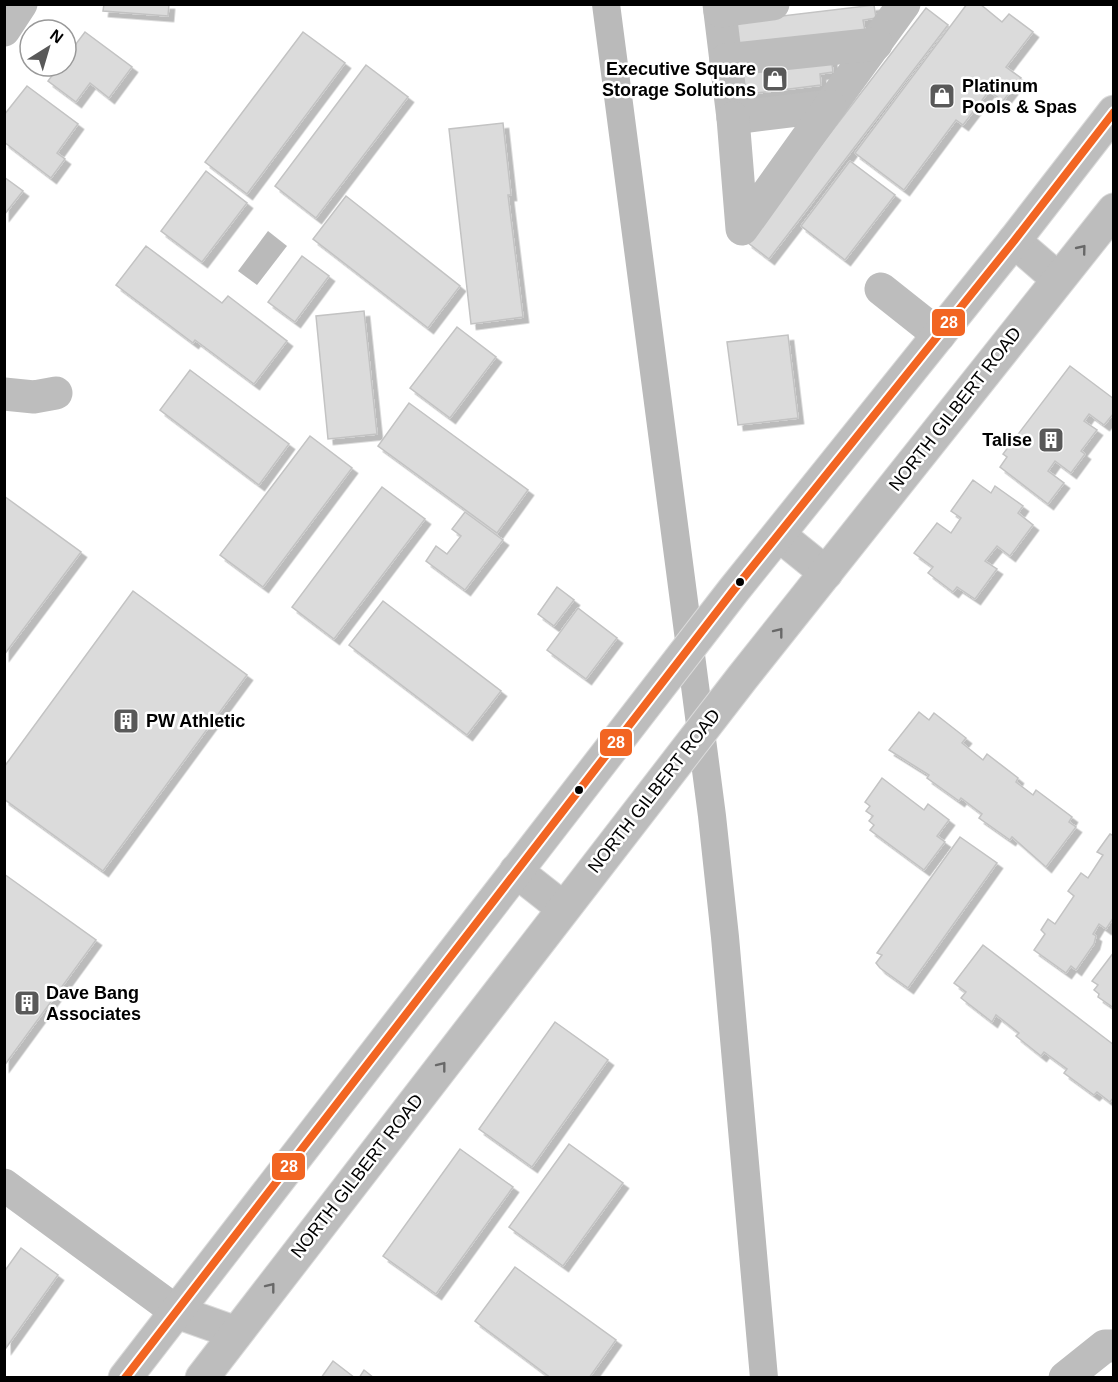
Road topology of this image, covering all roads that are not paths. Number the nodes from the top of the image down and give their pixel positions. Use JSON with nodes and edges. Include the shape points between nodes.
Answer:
{"nodes":[{"id":1,"x":21,"y":4,"type":"edge"},
{"id":2,"x":773,"y":4,"type":"edge"},
{"id":3,"x":904,"y":4,"type":"edge"},
{"id":4,"x":719,"y":8,"type":"edge"},
{"id":5,"x":4,"y":30,"type":"edge"},
{"id":6,"x":876,"y":44,"type":"junction"},
{"id":7,"x":726,"y":60,"type":"junction"},
{"id":8,"x":830,"y":106,"type":"junction"},
{"id":9,"x":1113,"y":112,"type":"edge"},
{"id":10,"x":733,"y":118,"type":"junction"},
{"id":11,"x":1113,"y":210,"type":"edge"},
{"id":12,"x":1014,"y":241,"type":"junction"},
{"id":13,"x":1059,"y":279,"type":"junction"},
{"id":14,"x":881,"y":289,"type":"dead end"},
{"id":15,"x":939,"y":335,"type":"junction"},
{"id":16,"x":4,"y":393,"type":"edge"},
{"id":17,"x":56,"y":393,"type":"dead end"},
{"id":18,"x":779,"y":535,"type":"junction"},
{"id":19,"x":826,"y":573,"type":"junction"},
{"id":20,"x":516,"y":871,"type":"junction"},
{"id":21,"x":563,"y":908,"type":"junction"},
{"id":22,"x":4,"y":1185,"type":"edge"},
{"id":23,"x":177,"y":1312,"type":"junction"},
{"id":24,"x":236,"y":1333,"type":"junction"},
{"id":25,"x":1113,"y":1346,"type":"edge"},
{"id":26,"x":125,"y":1377,"type":"edge"},
{"id":27,"x":202,"y":1377,"type":"edge"},
{"id":28,"x":1065,"y":1377,"type":"edge"}],
"edges":[{"from":1,"to":5,"type":"main road"},
{"from":2,"to":4,"type":"main road"},
{"from":3,"to":6,"type":"main road"},
{"from":4,"to":7,"type":"main road"},
{"from":6,"to":7,"type":"main road"},
{"from":6,"to":8,"type":"main road"},
{"from":7,"to":10,"type":"main road"},
{"from":8,"to":10,"type":"main road"},
{"from":8,"to":10,"type":"main road","via":[[742,229]]},
{"from":9,"to":12,"type":"main road"},
{"from":13,"to":11,"type":"main road","name":"NORTH GILBERT ROAD","one_way":true},
{"from":12,"to":13,"type":"main road"},
{"from":12,"to":15,"type":"main road"},
{"from":13,"to":19,"type":"main road","name":"NORTH GILBERT ROAD"},
{"from":14,"to":15,"type":"main road"},
{"from":15,"to":18,"type":"main road"},
{"from":16,"to":17,"type":"main road","via":[[34,397]]},
{"from":18,"to":19,"type":"main road"},
{"from":18,"to":20,"type":"main road"},
{"from":21,"to":19,"type":"main road","name":"NORTH GILBERT ROAD","one_way":true},
{"from":20,"to":21,"type":"main road"},
{"from":20,"to":23,"type":"main road"},
{"from":24,"to":21,"type":"main road","name":"NORTH GILBERT ROAD","one_way":true},
{"from":22,"to":23,"type":"main road"},
{"from":23,"to":24,"type":"main road"},
{"from":23,"to":26,"type":"main road"},
{"from":24,"to":27,"type":"main road","name":"NORTH GILBERT ROAD"},
{"from":25,"to":28,"type":"main road","via":[[1105,1346]]}]}
